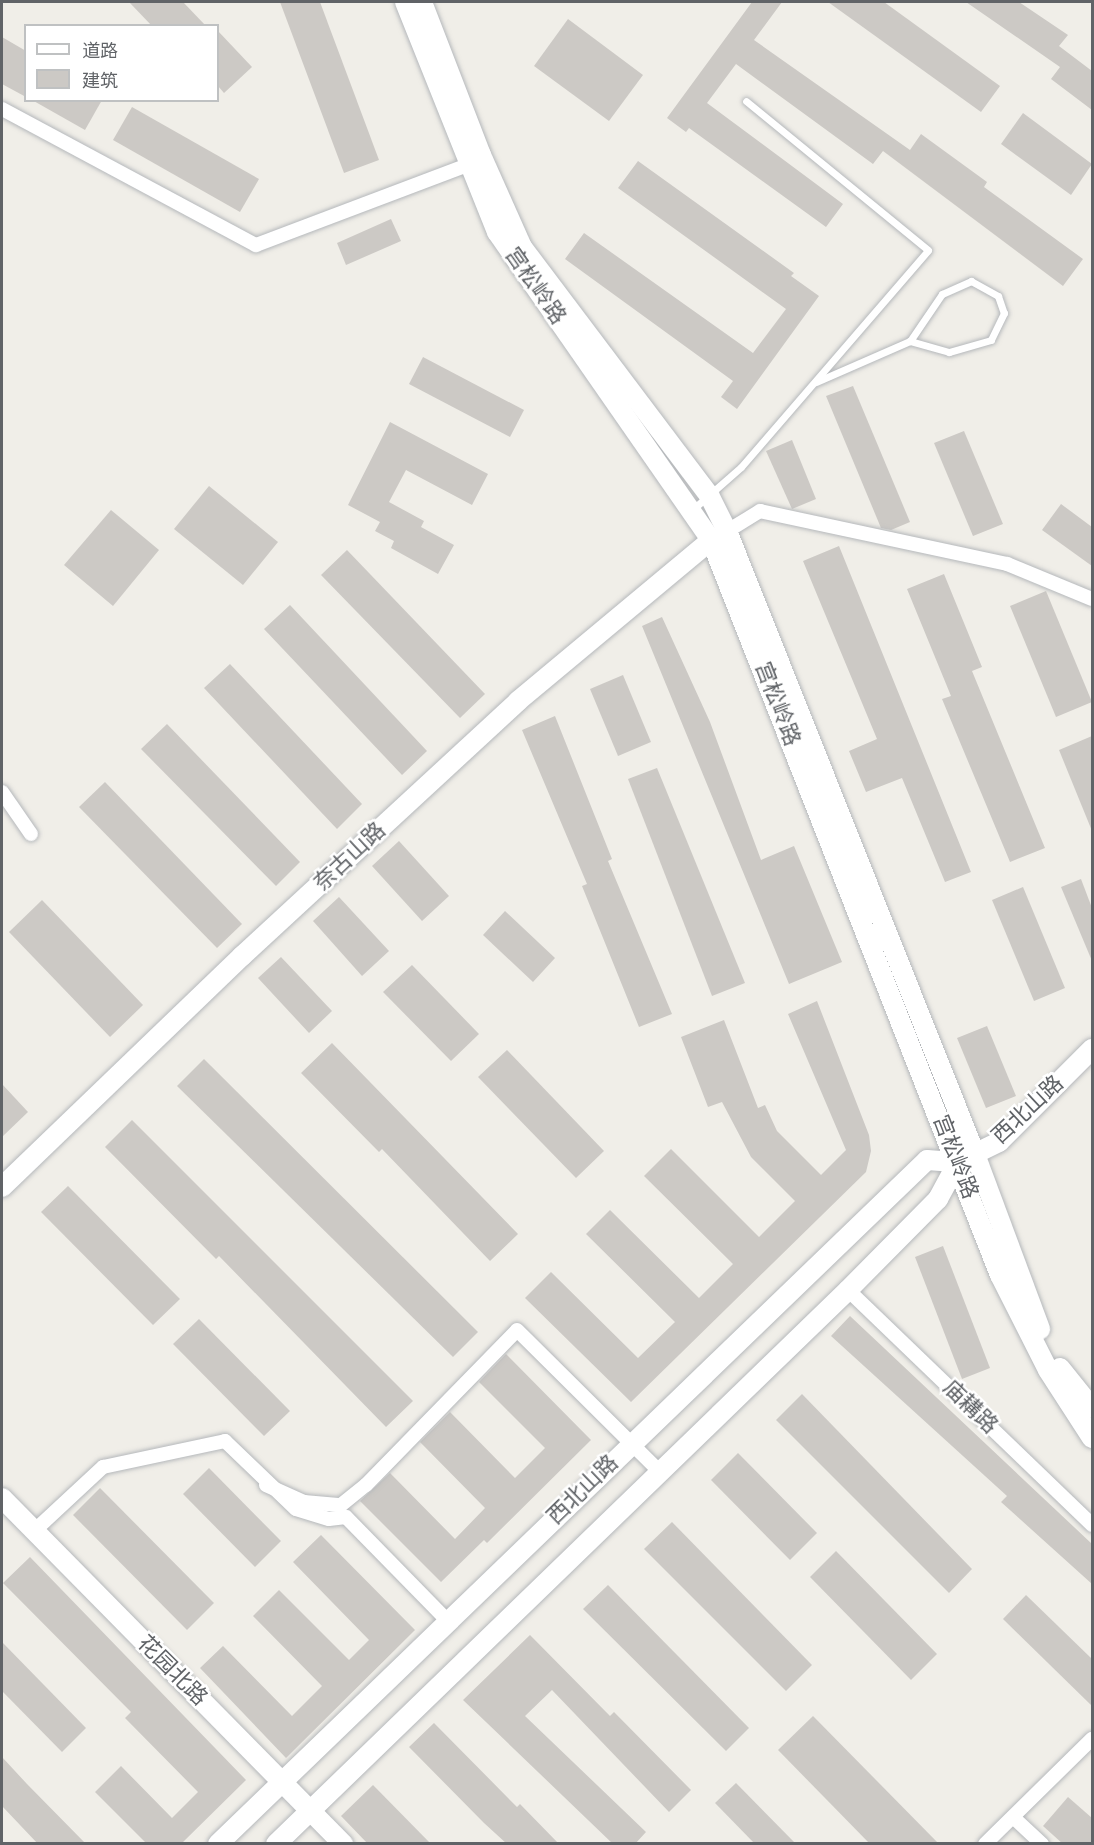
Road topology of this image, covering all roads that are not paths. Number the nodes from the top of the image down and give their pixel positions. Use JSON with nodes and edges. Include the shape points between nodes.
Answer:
{"nodes":[{"id":1,"x":405,"y":2,"type":"edge"},
{"id":2,"x":422,"y":2,"type":"edge"},
{"id":3,"x":746,"y":101,"type":"dead end"},
{"id":4,"x":2,"y":109,"type":"edge"},
{"id":5,"x":468,"y":165,"type":"junction"},
{"id":6,"x":910,"y":341,"type":"junction"},
{"id":7,"x":813,"y":383,"type":"junction"},
{"id":8,"x":709,"y":495,"type":"junction"},
{"id":9,"x":692,"y":510,"type":"junction"},
{"id":10,"x":719,"y":536,"type":"junction"},
{"id":11,"x":1092,"y":599,"type":"edge"},
{"id":12,"x":2,"y":792,"type":"edge"},
{"id":13,"x":31,"y":834,"type":"dead end"},
{"id":14,"x":1092,"y":1049,"type":"edge"},
{"id":15,"x":966,"y":1158,"type":"junction"},
{"id":16,"x":2,"y":1187,"type":"edge"},
{"id":17,"x":848,"y":1290,"type":"junction"},
{"id":18,"x":1092,"y":1408,"type":"edge"},
{"id":19,"x":1092,"y":1438,"type":"edge"},
{"id":20,"x":631,"y":1443,"type":"junction"},
{"id":21,"x":660,"y":1472,"type":"junction"},
{"id":22,"x":266,"y":1485,"type":"junction"},
{"id":23,"x":2,"y":1498,"type":"edge"},
{"id":24,"x":1092,"y":1525,"type":"edge"},
{"id":25,"x":33,"y":1532,"type":"junction"},
{"id":26,"x":449,"y":1622,"type":"junction"},
{"id":27,"x":1092,"y":1739,"type":"edge"},
{"id":28,"x":283,"y":1781,"type":"junction"},
{"id":29,"x":311,"y":1811,"type":"junction"},
{"id":30,"x":1013,"y":1817,"type":"junction"},
{"id":31,"x":218,"y":1844,"type":"edge"},
{"id":32,"x":276,"y":1844,"type":"edge"},
{"id":33,"x":343,"y":1844,"type":"edge"},
{"id":34,"x":985,"y":1844,"type":"edge"},
{"id":35,"x":1042,"y":1844,"type":"edge"}],
"edges":[{"from":1,"to":5,"type":"main road","name":"宫松岭路"},
{"from":2,"to":8,"type":"main road","via":[[481,156],[522,247]]},
{"from":3,"to":7,"type":"lane","via":[[928,250]]},
{"from":4,"to":5,"type":"street","via":[[256,245]]},
{"from":5,"to":9,"type":"main road","name":"宫松岭路","via":[[497,232]]},
{"from":6,"to":6,"type":"lane","via":[[942,294],[971,281],[998,296],[1004,313],[991,340],[950,352]]},
{"from":6,"to":7,"type":"lane"},
{"from":7,"to":8,"type":"lane","via":[[741,466]]},
{"from":8,"to":9,"type":"lane"},
{"from":8,"to":10,"type":"main road"},
{"from":9,"to":10,"type":"main road","name":"宫松岭路"},
{"from":10,"to":11,"type":"street","via":[[760,511],[1007,564]]},
{"from":10,"to":15,"type":"main road"},
{"from":10,"to":16,"type":"main road","name":"奈古山路","via":[[518,701],[242,956]]},
{"from":12,"to":13,"type":"street"},
{"from":14,"to":15,"type":"main road","name":"西北山路","via":[[999,1142]]},
{"from":15,"to":17,"type":"main road","name":"西北山路","via":[[938,1199]]},
{"from":15,"to":18,"type":"main road","via":[[1050,1356]]},
{"from":15,"to":19,"type":"main road","name":"宫松岭路","via":[[1000,1275],[1048,1370]]},
{"from":15,"to":20,"type":"main road","name":"西北山路","via":[[927,1160]]},
{"from":17,"to":21,"type":"main road","name":"西北山路"},
{"from":17,"to":24,"type":"street","name":"庙耩路"},
{"from":20,"to":21,"type":"street"},
{"from":20,"to":22,"type":"street","via":[[517,1330],[366,1485],[341,1505],[304,1502]]},
{"from":20,"to":26,"type":"main road","name":"西北山路"},
{"from":21,"to":29,"type":"main road","name":"西北山路"},
{"from":22,"to":25,"type":"street","via":[[225,1441],[103,1467]]},
{"from":22,"to":26,"type":"street","via":[[296,1509],[329,1519],[346,1517]]},
{"from":23,"to":25,"type":"main road","name":"花园北路"},
{"from":25,"to":28,"type":"main road","name":"花园北路"},
{"from":26,"to":28,"type":"main road","name":"西北山路"},
{"from":27,"to":30,"type":"street"},
{"from":28,"to":29,"type":"main road","name":"花园北路"},
{"from":28,"to":31,"type":"main road","name":"西北山路"},
{"from":29,"to":32,"type":"main road","name":"西北山路"},
{"from":29,"to":33,"type":"main road","name":"花园北路"},
{"from":30,"to":34,"type":"street"},
{"from":30,"to":35,"type":"street"}]}
